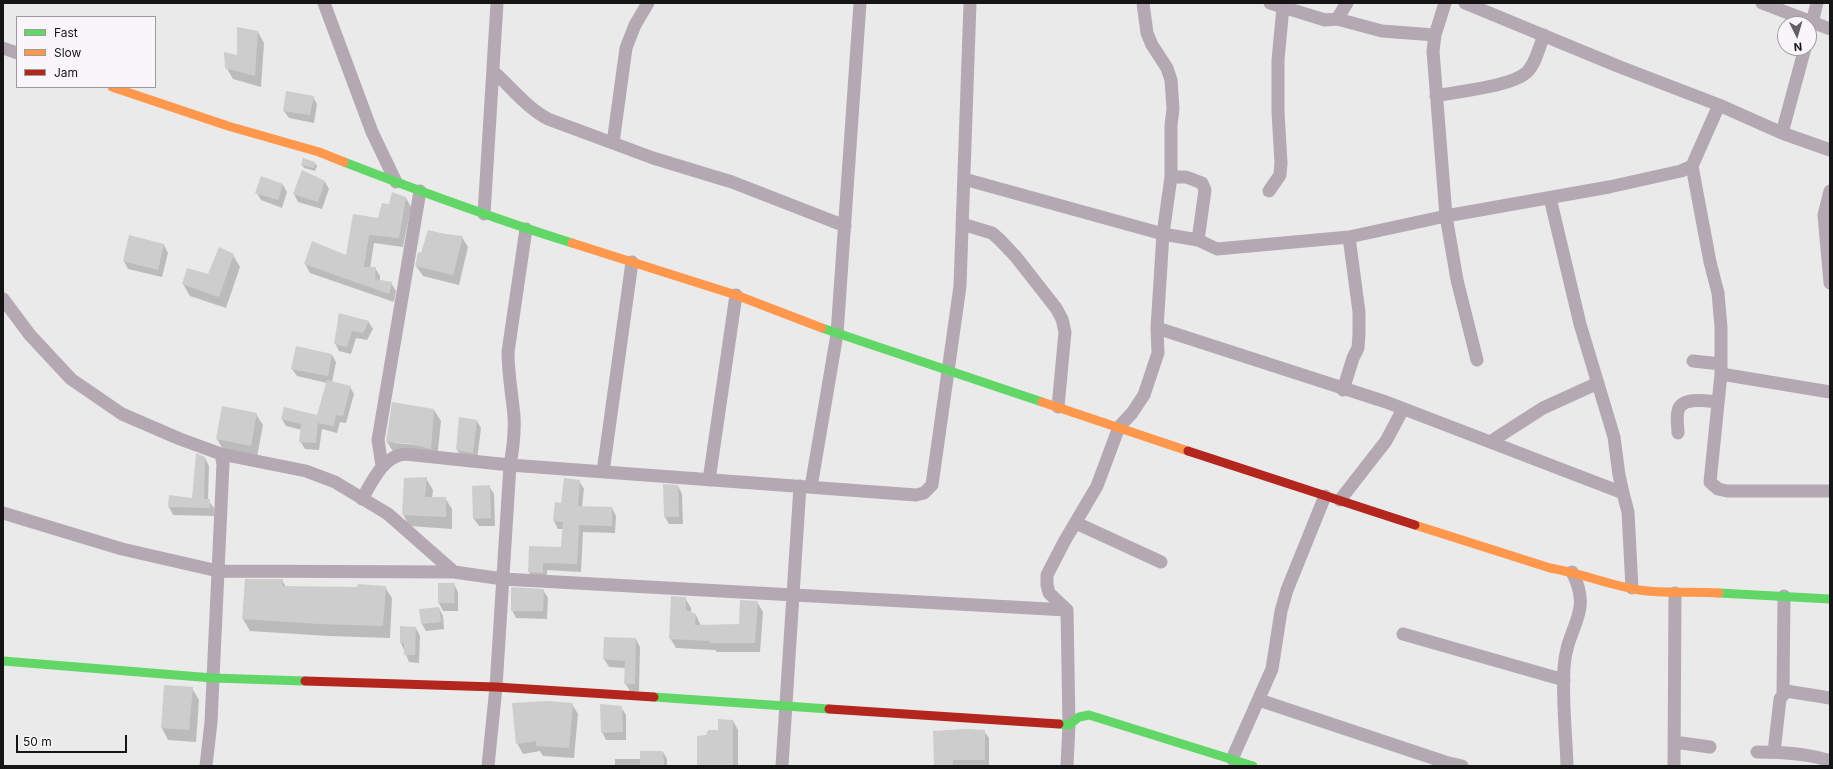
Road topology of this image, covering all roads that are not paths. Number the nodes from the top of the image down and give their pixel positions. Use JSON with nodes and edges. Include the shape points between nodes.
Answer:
{"nodes":[{"id":1,"x":324,"y":3,"type":"edge"},
{"id":2,"x":497,"y":3,"type":"edge"},
{"id":3,"x":648,"y":3,"type":"edge"},
{"id":4,"x":860,"y":3,"type":"edge"},
{"id":5,"x":970,"y":3,"type":"edge"},
{"id":6,"x":1143,"y":3,"type":"edge"},
{"id":7,"x":1270,"y":3,"type":"edge"},
{"id":8,"x":1347,"y":3,"type":"edge"},
{"id":9,"x":1445,"y":3,"type":"edge"},
{"id":10,"x":1465,"y":3,"type":"edge"},
{"id":11,"x":1762,"y":3,"type":"edge"},
{"id":12,"x":1816,"y":3,"type":"edge"},
{"id":13,"x":1283,"y":7,"type":"junction"},
{"id":14,"x":1787,"y":16,"type":"edge"},
{"id":15,"x":1813,"y":16,"type":"edge"},
{"id":16,"x":1337,"y":19,"type":"junction"},
{"id":17,"x":1817,"y":28,"type":"edge"},
{"id":18,"x":1830,"y":28,"type":"edge"},
{"id":19,"x":1434,"y":34,"type":"junction"},
{"id":20,"x":1544,"y":35,"type":"junction"},
{"id":21,"x":3,"y":48,"type":"edge"},
{"id":22,"x":16,"y":53,"type":"edge"},
{"id":23,"x":1803,"y":56,"type":"edge"},
{"id":24,"x":494,"y":72,"type":"junction"},
{"id":25,"x":115,"y":88,"type":"edge"},
{"id":26,"x":1436,"y":96,"type":"junction"},
{"id":27,"x":1719,"y":105,"type":"junction"},
{"id":28,"x":1782,"y":133,"type":"junction"},
{"id":29,"x":612,"y":143,"type":"junction"},
{"id":30,"x":1830,"y":150,"type":"edge"},
{"id":31,"x":1692,"y":166,"type":"junction"},
{"id":32,"x":1171,"y":177,"type":"junction"},
{"id":33,"x":964,"y":179,"type":"junction"},
{"id":34,"x":396,"y":182,"type":"junction"},
{"id":35,"x":420,"y":191,"type":"junction"},
{"id":36,"x":1269,"y":191,"type":"dead end"},
{"id":37,"x":1830,"y":191,"type":"edge"},
{"id":38,"x":1550,"y":198,"type":"junction"},
{"id":39,"x":484,"y":214,"type":"junction"},
{"id":40,"x":1446,"y":216,"type":"junction"},
{"id":41,"x":1827,"y":217,"type":"edge"},
{"id":42,"x":962,"y":224,"type":"junction"},
{"id":43,"x":845,"y":226,"type":"junction"},
{"id":44,"x":526,"y":229,"type":"junction"},
{"id":45,"x":1163,"y":234,"type":"junction"},
{"id":46,"x":1349,"y":237,"type":"junction"},
{"id":47,"x":1198,"y":240,"type":"junction"},
{"id":48,"x":632,"y":262,"type":"junction"},
{"id":49,"x":1830,"y":283,"type":"edge"},
{"id":50,"x":736,"y":295,"type":"junction"},
{"id":51,"x":3,"y":299,"type":"edge"},
{"id":52,"x":1157,"y":328,"type":"junction"},
{"id":53,"x":837,"y":334,"type":"junction"},
{"id":54,"x":1477,"y":360,"type":"dead end"},
{"id":55,"x":1693,"y":361,"type":"dead end"},
{"id":56,"x":1721,"y":369,"type":"junction"},
{"id":57,"x":947,"y":371,"type":"junction"},
{"id":58,"x":1598,"y":383,"type":"junction"},
{"id":59,"x":1343,"y":390,"type":"junction"},
{"id":60,"x":1830,"y":392,"type":"edge"},
{"id":61,"x":1718,"y":402,"type":"junction"},
{"id":62,"x":1058,"y":407,"type":"junction"},
{"id":63,"x":1403,"y":409,"type":"junction"},
{"id":64,"x":1120,"y":427,"type":"junction"},
{"id":65,"x":1678,"y":433,"type":"dead end"},
{"id":66,"x":1490,"y":442,"type":"junction"},
{"id":67,"x":221,"y":454,"type":"junction"},
{"id":68,"x":510,"y":465,"type":"junction"},
{"id":69,"x":382,"y":466,"type":"junction"},
{"id":70,"x":603,"y":472,"type":"junction"},
{"id":71,"x":709,"y":480,"type":"junction"},
{"id":72,"x":806,"y":486,"type":"junction"},
{"id":73,"x":1830,"y":491,"type":"edge"},
{"id":74,"x":1623,"y":493,"type":"junction"},
{"id":75,"x":1325,"y":496,"type":"junction"},
{"id":76,"x":362,"y":499,"type":"junction"},
{"id":77,"x":1340,"y":500,"type":"junction"},
{"id":78,"x":3,"y":513,"type":"edge"},
{"id":79,"x":1076,"y":523,"type":"junction"},
{"id":80,"x":1161,"y":562,"type":"dead end"},
{"id":81,"x":218,"y":571,"type":"junction"},
{"id":82,"x":454,"y":572,"type":"junction"},
{"id":83,"x":1572,"y":572,"type":"junction"},
{"id":84,"x":503,"y":579,"type":"junction"},
{"id":85,"x":1632,"y":588,"type":"junction"},
{"id":86,"x":1675,"y":593,"type":"junction"},
{"id":87,"x":793,"y":596,"type":"junction"},
{"id":88,"x":1784,"y":596,"type":"junction"},
{"id":89,"x":1830,"y":599,"type":"edge"},
{"id":90,"x":1068,"y":610,"type":"junction"},
{"id":91,"x":1403,"y":634,"type":"dead end"},
{"id":92,"x":3,"y":661,"type":"edge"},
{"id":93,"x":213,"y":678,"type":"junction"},
{"id":94,"x":1564,"y":680,"type":"junction"},
{"id":95,"x":496,"y":687,"type":"junction"},
{"id":96,"x":1782,"y":694,"type":"junction"},
{"id":97,"x":1830,"y":698,"type":"edge"},
{"id":98,"x":1259,"y":700,"type":"junction"},
{"id":99,"x":785,"y":706,"type":"junction"},
{"id":100,"x":1069,"y":725,"type":"junction"},
{"id":101,"x":1674,"y":742,"type":"junction"},
{"id":102,"x":1710,"y":747,"type":"dead end"},
{"id":103,"x":1757,"y":752,"type":"dead end"},
{"id":104,"x":1774,"y":752,"type":"junction"},
{"id":105,"x":1227,"y":761,"type":"edge"},
{"id":106,"x":1830,"y":761,"type":"edge"},
{"id":107,"x":206,"y":766,"type":"edge"},
{"id":108,"x":488,"y":766,"type":"edge"},
{"id":109,"x":782,"y":766,"type":"edge"},
{"id":110,"x":1067,"y":766,"type":"edge"},
{"id":111,"x":1253,"y":766,"type":"edge"},
{"id":112,"x":1462,"y":766,"type":"edge"},
{"id":113,"x":1567,"y":766,"type":"edge"},
{"id":114,"x":1674,"y":766,"type":"edge"}],
"edges":[{"from":1,"to":34,"type":"street","via":[[372,132]]},
{"from":2,"to":24,"type":"street"},
{"from":3,"to":29,"type":"street","via":[[626,48]]},
{"from":4,"to":43,"type":"street"},
{"from":5,"to":33,"type":"street"},
{"from":6,"to":32,"type":"street","via":[[1147,33],[1171,80]]},
{"from":7,"to":13,"type":"street"},
{"from":8,"to":16,"type":"street"},
{"from":9,"to":19,"type":"street"},
{"from":10,"to":20,"type":"street"},
{"from":11,"to":14,"type":"street"},
{"from":12,"to":15,"type":"street"},
{"from":13,"to":16,"type":"street","via":[[1325,20]]},
{"from":13,"to":36,"type":"street","via":[[1278,60],[1281,163],[1280,175]]},
{"from":16,"to":19,"type":"street","via":[[1382,30]]},
{"from":17,"to":18,"type":"street"},
{"from":19,"to":26,"type":"street"},
{"from":20,"to":26,"type":"street","via":[[1534,61],[1525,74],[1506,83]]},
{"from":20,"to":27,"type":"street"},
{"from":21,"to":22,"type":"street"},
{"from":23,"to":28,"type":"street"},
{"from":24,"to":29,"type":"street","via":[[537,113],[548,120]]},
{"from":24,"to":39,"type":"street"},
{"from":25,"to":34,"type":"street","via":[[228,126],[320,152]]},
{"from":26,"to":40,"type":"street"},
{"from":27,"to":28,"type":"street"},
{"from":27,"to":31,"type":"street"},
{"from":28,"to":30,"type":"street"},
{"from":29,"to":43,"type":"street","via":[[732,182]]},
{"from":31,"to":38,"type":"street","via":[[1681,171]]},
{"from":31,"to":56,"type":"street","via":[[1718,293]]},
{"from":32,"to":45,"type":"street"},
{"from":32,"to":47,"type":"street","via":[[1186,177],[1202,183],[1205,190]]},
{"from":33,"to":42,"type":"street"},
{"from":33,"to":45,"type":"street"},
{"from":34,"to":35,"type":"street"},
{"from":35,"to":39,"type":"street"},
{"from":35,"to":69,"type":"street","via":[[378,440]]},
{"from":37,"to":41,"type":"street"},
{"from":38,"to":40,"type":"street"},
{"from":38,"to":58,"type":"street","via":[[1580,324]]},
{"from":39,"to":44,"type":"street"},
{"from":40,"to":46,"type":"street"},
{"from":40,"to":54,"type":"street","via":[[1457,280]]},
{"from":41,"to":49,"type":"street"},
{"from":42,"to":57,"type":"street","via":[[960,286]]},
{"from":42,"to":62,"type":"street","via":[[992,233],[1000,240],[1056,308],[1062,319],[1065,332]]},
{"from":43,"to":53,"type":"street"},
{"from":44,"to":48,"type":"street"},
{"from":44,"to":68,"type":"street","via":[[508,352],[514,417],[514,443]]},
{"from":45,"to":47,"type":"street"},
{"from":45,"to":52,"type":"street"},
{"from":46,"to":47,"type":"street","via":[[1217,249]]},
{"from":46,"to":59,"type":"street","via":[[1359,334],[1358,348]]},
{"from":48,"to":50,"type":"street"},
{"from":48,"to":70,"type":"street"},
{"from":50,"to":53,"type":"street"},
{"from":50,"to":71,"type":"street"},
{"from":51,"to":67,"type":"street","via":[[30,335],[71,379],[122,414]]},
{"from":52,"to":59,"type":"street"},
{"from":52,"to":64,"type":"street","via":[[1158,353],[1144,396]]},
{"from":53,"to":57,"type":"street"},
{"from":53,"to":72,"type":"street"},
{"from":55,"to":56,"type":"street"},
{"from":56,"to":60,"type":"street"},
{"from":56,"to":61,"type":"street"},
{"from":57,"to":62,"type":"street"},
{"from":57,"to":72,"type":"street","via":[[932,485],[928,490],[916,495]]},
{"from":58,"to":66,"type":"street","via":[[1543,408]]},
{"from":58,"to":74,"type":"street","via":[[1614,437]]},
{"from":59,"to":63,"type":"street"},
{"from":61,"to":65,"type":"street","via":[[1687,401],[1682,404],[1678,410]]},
{"from":61,"to":73,"type":"street","via":[[1710,482],[1718,489]]},
{"from":62,"to":64,"type":"street"},
{"from":63,"to":66,"type":"street"},
{"from":63,"to":77,"type":"street","via":[[1386,441]]},
{"from":64,"to":75,"type":"street"},
{"from":64,"to":79,"type":"street","via":[[1096,486]]},
{"from":66,"to":74,"type":"street"},
{"from":67,"to":76,"type":"street","via":[[306,471],[335,482]]},
{"from":67,"to":81,"type":"street","via":[[223,464]]},
{"from":68,"to":69,"type":"street","via":[[405,454],[392,458]]},
{"from":68,"to":70,"type":"street"},
{"from":68,"to":84,"type":"street"},
{"from":69,"to":76,"type":"street"},
{"from":70,"to":71,"type":"street"},
{"from":71,"to":72,"type":"street"},
{"from":72,"to":87,"type":"street"},
{"from":74,"to":85,"type":"street","via":[[1628,512]]},
{"from":75,"to":77,"type":"street"},
{"from":75,"to":98,"type":"street","via":[[1287,590],[1272,669]]},
{"from":76,"to":82,"type":"street","via":[[388,514]]},
{"from":77,"to":83,"type":"street","via":[[1550,568]]},
{"from":78,"to":81,"type":"street","via":[[122,550]]},
{"from":79,"to":80,"type":"street"},
{"from":79,"to":90,"type":"street","via":[[1048,575],[1047,585],[1049,593]]},
{"from":81,"to":82,"type":"street"},
{"from":81,"to":93,"type":"street"},
{"from":82,"to":84,"type":"street"},
{"from":83,"to":85,"type":"street"},
{"from":83,"to":94,"type":"street","via":[[1582,600],[1581,612],[1567,645]]},
{"from":84,"to":87,"type":"street"},
{"from":84,"to":95,"type":"street"},
{"from":85,"to":86,"type":"street"},
{"from":86,"to":88,"type":"street"},
{"from":86,"to":101,"type":"street"},
{"from":87,"to":90,"type":"street"},
{"from":87,"to":99,"type":"street"},
{"from":88,"to":89,"type":"street"},
{"from":88,"to":96,"type":"street"},
{"from":90,"to":100,"type":"street"},
{"from":91,"to":94,"type":"street"},
{"from":92,"to":93,"type":"street"},
{"from":93,"to":95,"type":"street"},
{"from":93,"to":107,"type":"street"},
{"from":94,"to":113,"type":"street"},
{"from":95,"to":99,"type":"street"},
{"from":95,"to":108,"type":"street"},
{"from":96,"to":97,"type":"street","via":[[1786,691]]},
{"from":96,"to":104,"type":"street"},
{"from":98,"to":105,"type":"street"},
{"from":98,"to":112,"type":"street"},
{"from":99,"to":100,"type":"street"},
{"from":99,"to":109,"type":"street"},
{"from":100,"to":105,"type":"street","via":[[1079,717],[1089,715]]},
{"from":100,"to":110,"type":"street"},
{"from":101,"to":102,"type":"street"},
{"from":101,"to":114,"type":"street"},
{"from":103,"to":104,"type":"street"},
{"from":104,"to":106,"type":"street","via":[[1818,757]]},
{"from":105,"to":111,"type":"street"}]}
